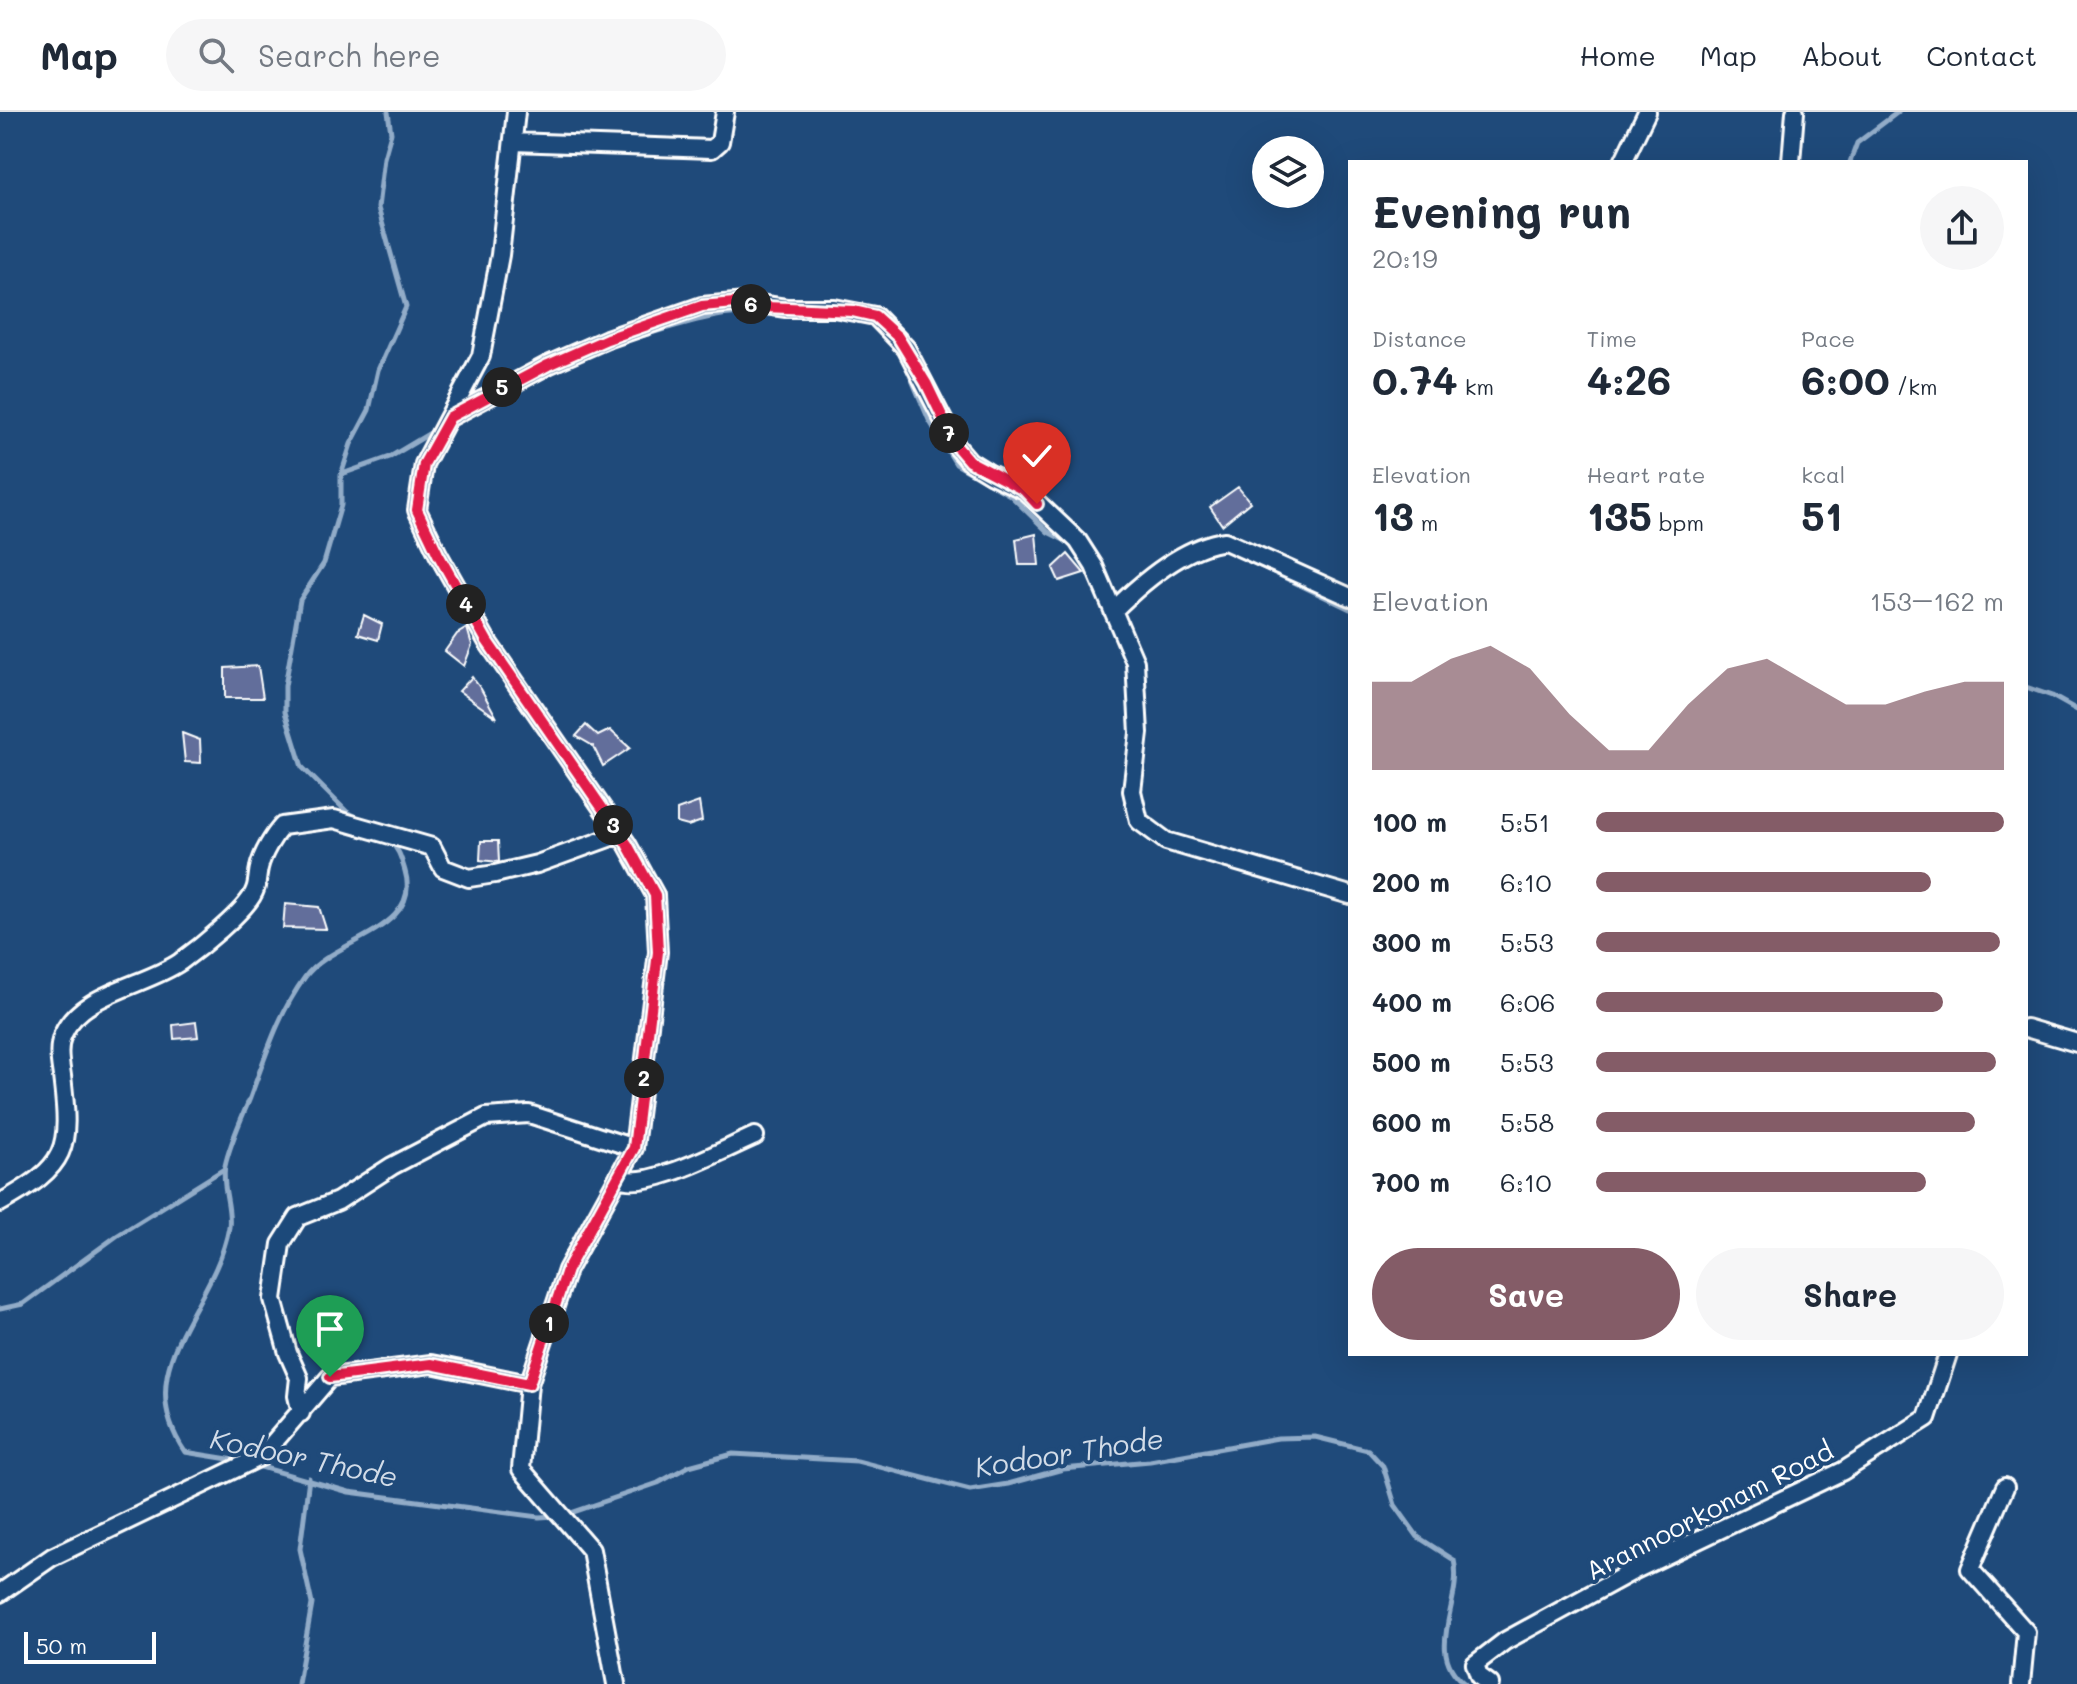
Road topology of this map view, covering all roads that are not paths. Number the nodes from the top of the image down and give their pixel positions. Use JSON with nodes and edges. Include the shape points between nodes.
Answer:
{"nodes":[{"id":1,"x":516,"y":112,"type":"edge"},
{"id":2,"x":725,"y":112,"type":"edge"},
{"id":3,"x":1647,"y":112,"type":"edge"},
{"id":4,"x":1795,"y":112,"type":"edge"},
{"id":5,"x":513,"y":142,"type":"junction"},
{"id":6,"x":1624,"y":160,"type":"edge"},
{"id":7,"x":1791,"y":160,"type":"edge"},
{"id":8,"x":450,"y":417,"type":"junction"},
{"id":9,"x":1348,"y":596,"type":"edge"},
{"id":10,"x":1113,"y":611,"type":"junction"},
{"id":11,"x":620,"y":834,"type":"junction"},
{"id":12,"x":1348,"y":894,"type":"edge"},
{"id":13,"x":2028,"y":1029,"type":"edge"},
{"id":14,"x":2077,"y":1043,"type":"edge"},
{"id":15,"x":755,"y":1136,"type":"dead end"},
{"id":16,"x":634,"y":1148,"type":"junction"},
{"id":17,"x":619,"y":1178,"type":"junction"},
{"id":18,"x":0,"y":1203,"type":"edge"},
{"id":19,"x":1947,"y":1356,"type":"edge"},
{"id":20,"x":529,"y":1384,"type":"junction"},
{"id":21,"x":301,"y":1413,"type":"junction"},
{"id":22,"x":2005,"y":1487,"type":"dead end"},
{"id":23,"x":0,"y":1593,"type":"edge"},
{"id":24,"x":616,"y":1684,"type":"edge"},
{"id":25,"x":1490,"y":1684,"type":"edge"},
{"id":26,"x":2023,"y":1684,"type":"edge"}],
"edges":[{"from":1,"to":5,"type":"street"},
{"from":2,"to":5,"type":"street","via":[[720,142],[712,149]]},
{"from":3,"to":6,"type":"street"},
{"from":4,"to":7,"type":"street"},
{"from":5,"to":8,"type":"street","via":[[481,356]]},
{"from":8,"to":10,"type":"street","via":[[607,339],[702,306],[745,302],[868,313],[886,324],[906,348],[943,423],[969,461],[1024,490],[1084,548]]},
{"from":8,"to":11,"type":"street","via":[[424,464],[417,510],[487,641]]},
{"from":9,"to":10,"type":"street","via":[[1225,541],[1204,544]]},
{"from":10,"to":12,"type":"street","via":[[1135,662],[1139,692],[1132,791],[1139,821],[1166,841]]},
{"from":11,"to":16,"type":"street","via":[[655,895],[658,952]]},
{"from":11,"to":18,"type":"street","via":[[537,864],[469,878],[443,868],[432,847],[399,837],[334,819],[282,826],[263,856],[254,893],[241,912],[176,964],[82,1010],[63,1033],[59,1051],[67,1114],[65,1148],[20,1192]]},
{"from":13,"to":14,"type":"street"},
{"from":15,"to":17,"type":"street","via":[[661,1175],[630,1183]]},
{"from":16,"to":17,"type":"street"},
{"from":16,"to":21,"type":"street","via":[[529,1114],[486,1117],[338,1201],[298,1217],[281,1244],[273,1299],[299,1378]]},
{"from":17,"to":20,"type":"street","via":[[567,1270]]},
{"from":19,"to":25,"type":"street","name":"Arannoorkonam Road","via":[[1927,1418],[1843,1471],[1635,1570],[1505,1641],[1475,1664]]},
{"from":20,"to":21,"type":"street","via":[[431,1364],[330,1377]]},
{"from":20,"to":24,"type":"street","via":[[521,1469],[591,1550]]},
{"from":21,"to":23,"type":"street","via":[[262,1456],[52,1557]]},
{"from":22,"to":26,"type":"street","via":[[1970,1569],[2026,1632]]}]}
